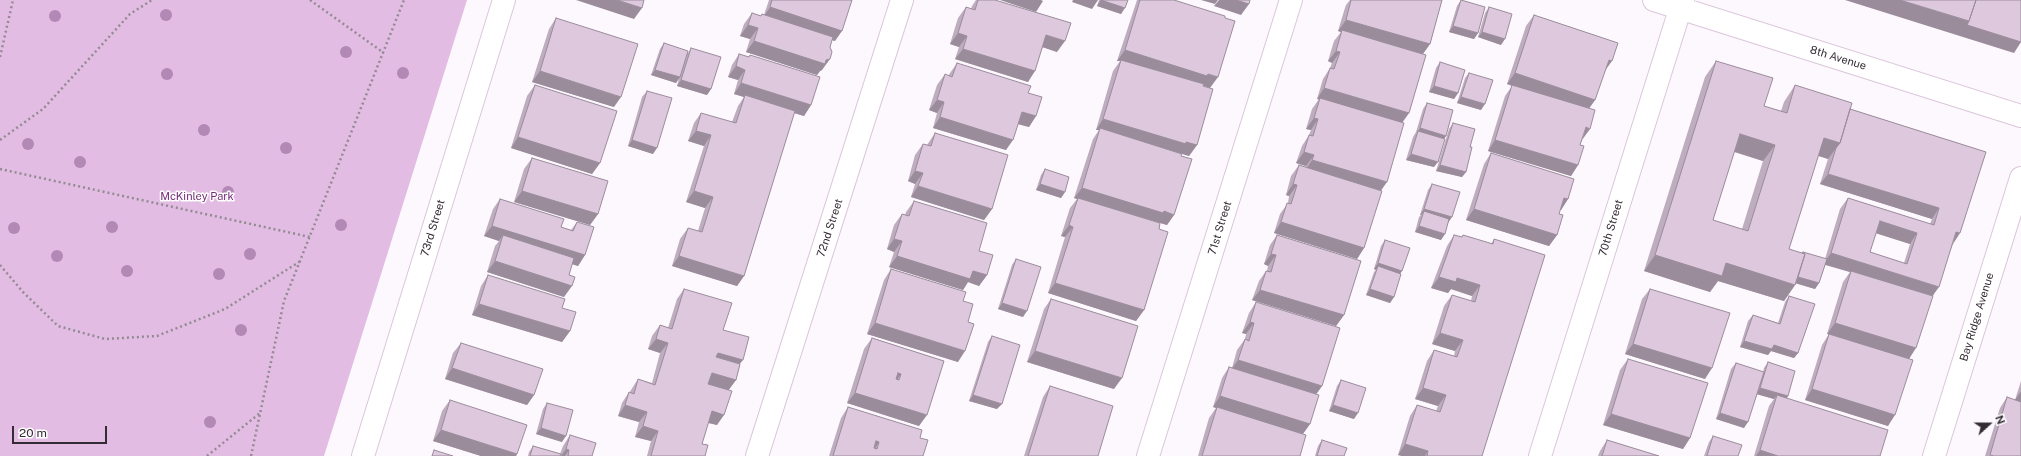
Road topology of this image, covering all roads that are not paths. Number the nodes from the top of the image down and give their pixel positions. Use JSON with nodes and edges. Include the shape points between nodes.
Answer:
{"nodes":[{"id":1,"x":504,"y":0,"type":"edge"},
{"id":2,"x":902,"y":0,"type":"edge"},
{"id":3,"x":1291,"y":0,"type":"edge"},
{"id":4,"x":1654,"y":0,"type":"edge"},
{"id":5,"x":1681,"y":4,"type":"edge"},
{"id":6,"x":2021,"y":116,"type":"edge"},
{"id":7,"x":2021,"y":178,"type":"edge"},
{"id":8,"x":363,"y":456,"type":"edge"},
{"id":9,"x":757,"y":456,"type":"edge"},
{"id":10,"x":1148,"y":456,"type":"edge"},
{"id":11,"x":1540,"y":456,"type":"edge"},
{"id":12,"x":1934,"y":456,"type":"edge"}],
"edges":[{"from":1,"to":8,"type":"street","name":"73rd Street"},
{"from":2,"to":9,"type":"street","name":"72nd Street"},
{"from":3,"to":10,"type":"street","name":"71st Street"},
{"from":4,"to":5,"type":"street","name":"8th Avenue"},
{"from":5,"to":6,"type":"street","name":"8th Avenue"},
{"from":5,"to":11,"type":"street","name":"70th Street"},
{"from":7,"to":12,"type":"street","name":"Bay Ridge Avenue"}]}
